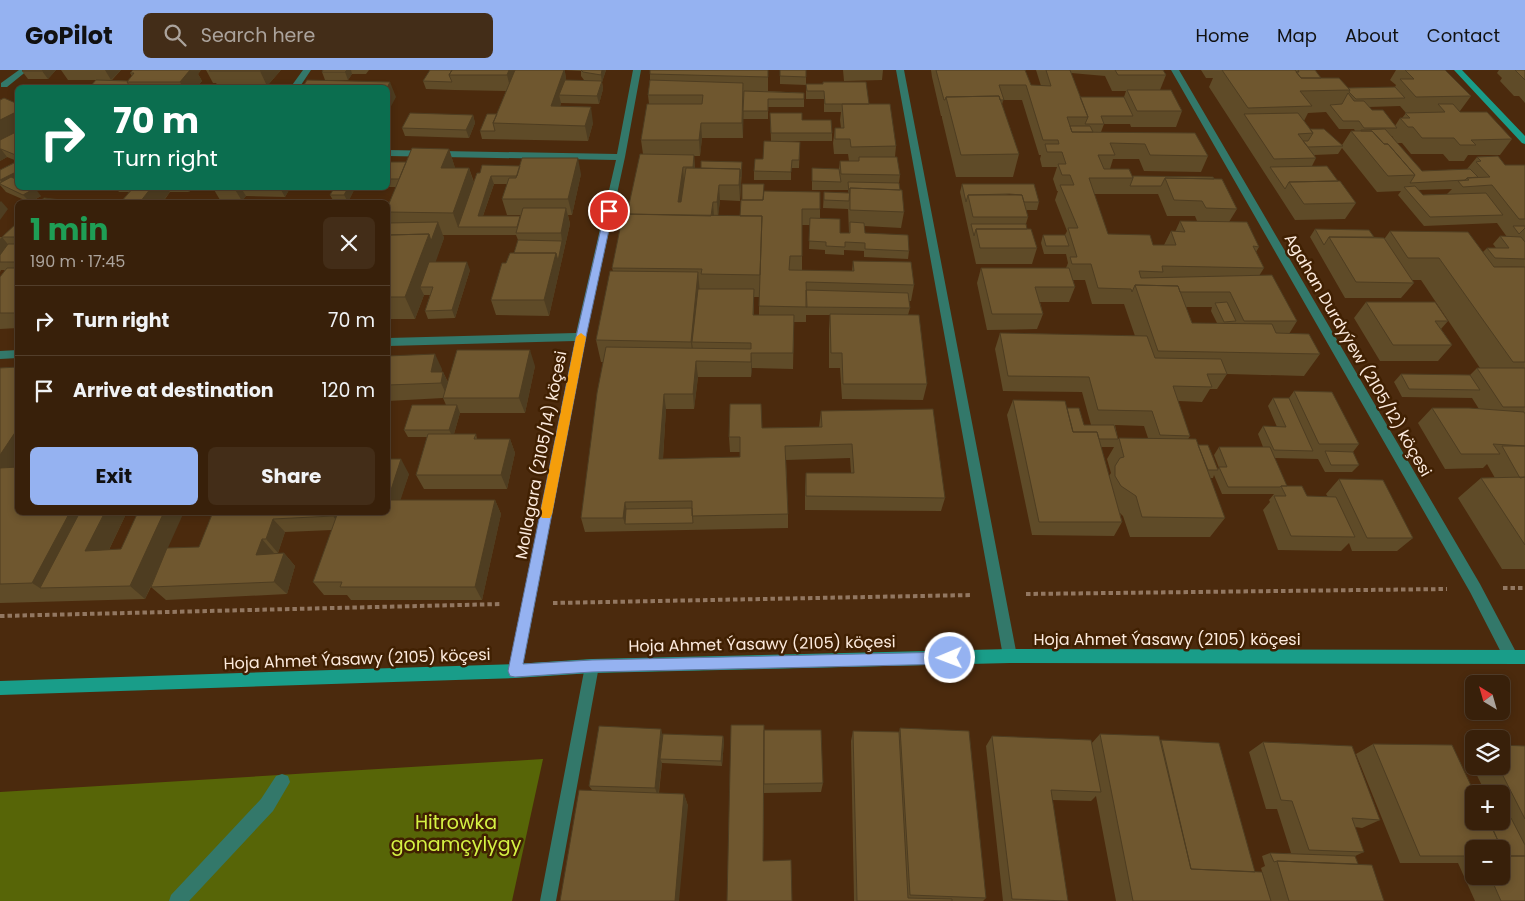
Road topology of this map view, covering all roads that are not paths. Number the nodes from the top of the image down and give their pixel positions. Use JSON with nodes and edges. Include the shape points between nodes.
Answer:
{"nodes":[{"id":1,"x":24,"y":70,"type":"edge"},
{"id":2,"x":307,"y":70,"type":"edge"},
{"id":3,"x":637,"y":70,"type":"edge"},
{"id":4,"x":900,"y":70,"type":"edge"},
{"id":5,"x":1175,"y":70,"type":"edge"},
{"id":6,"x":1458,"y":70,"type":"edge"},
{"id":7,"x":2,"y":84,"type":"edge"},
{"id":8,"x":296,"y":85,"type":"edge"},
{"id":9,"x":14,"y":87,"type":"dead end"},
{"id":10,"x":1525,"y":141,"type":"edge"},
{"id":11,"x":390,"y":153,"type":"edge"},
{"id":12,"x":621,"y":157,"type":"junction"},
{"id":13,"x":581,"y":337,"type":"junction"},
{"id":14,"x":390,"y":342,"type":"edge"},
{"id":15,"x":15,"y":354,"type":"edge"},
{"id":16,"x":0,"y":355,"type":"edge"},
{"id":17,"x":1010,"y":656,"type":"junction"},
{"id":18,"x":1518,"y":657,"type":"edge"},
{"id":19,"x":592,"y":666,"type":"junction"},
{"id":20,"x":515,"y":671,"type":"junction"},
{"id":21,"x":0,"y":688,"type":"edge"},
{"id":22,"x":282,"y":782,"type":"dead end"},
{"id":23,"x":177,"y":901,"type":"edge"},
{"id":24,"x":548,"y":901,"type":"edge"}],
"edges":[{"from":1,"to":7,"type":"street"},
{"from":2,"to":8,"type":"street"},
{"from":3,"to":12,"type":"street","name":"Mollagara (2105/14) köçesi"},
{"from":4,"to":17,"type":"street"},
{"from":5,"to":18,"type":"street","name":"Agahan Durdyýew (2105/12) köçesi"},
{"from":6,"to":10,"type":"street"},
{"from":7,"to":9,"type":"street"},
{"from":11,"to":12,"type":"street"},
{"from":12,"to":13,"type":"street","name":"Mollagara (2105/14) köçesi"},
{"from":13,"to":14,"type":"street"},
{"from":13,"to":20,"type":"street","name":"Mollagara (2105/14) köçesi"},
{"from":15,"to":16,"type":"street"},
{"from":17,"to":18,"type":"street","name":"Hoja Ahmet Ýasawy (2105) köçesi"},
{"from":17,"to":19,"type":"street","name":"Hoja Ahmet Ýasawy (2105) köçesi"},
{"from":19,"to":20,"type":"street","name":"Hoja Ahmet Ýasawy (2105) köçesi"},
{"from":19,"to":24,"type":"street"},
{"from":20,"to":21,"type":"street","name":"Hoja Ahmet Ýasawy (2105) köçesi"},
{"from":22,"to":23,"type":"street","via":[[267,805]]}]}
